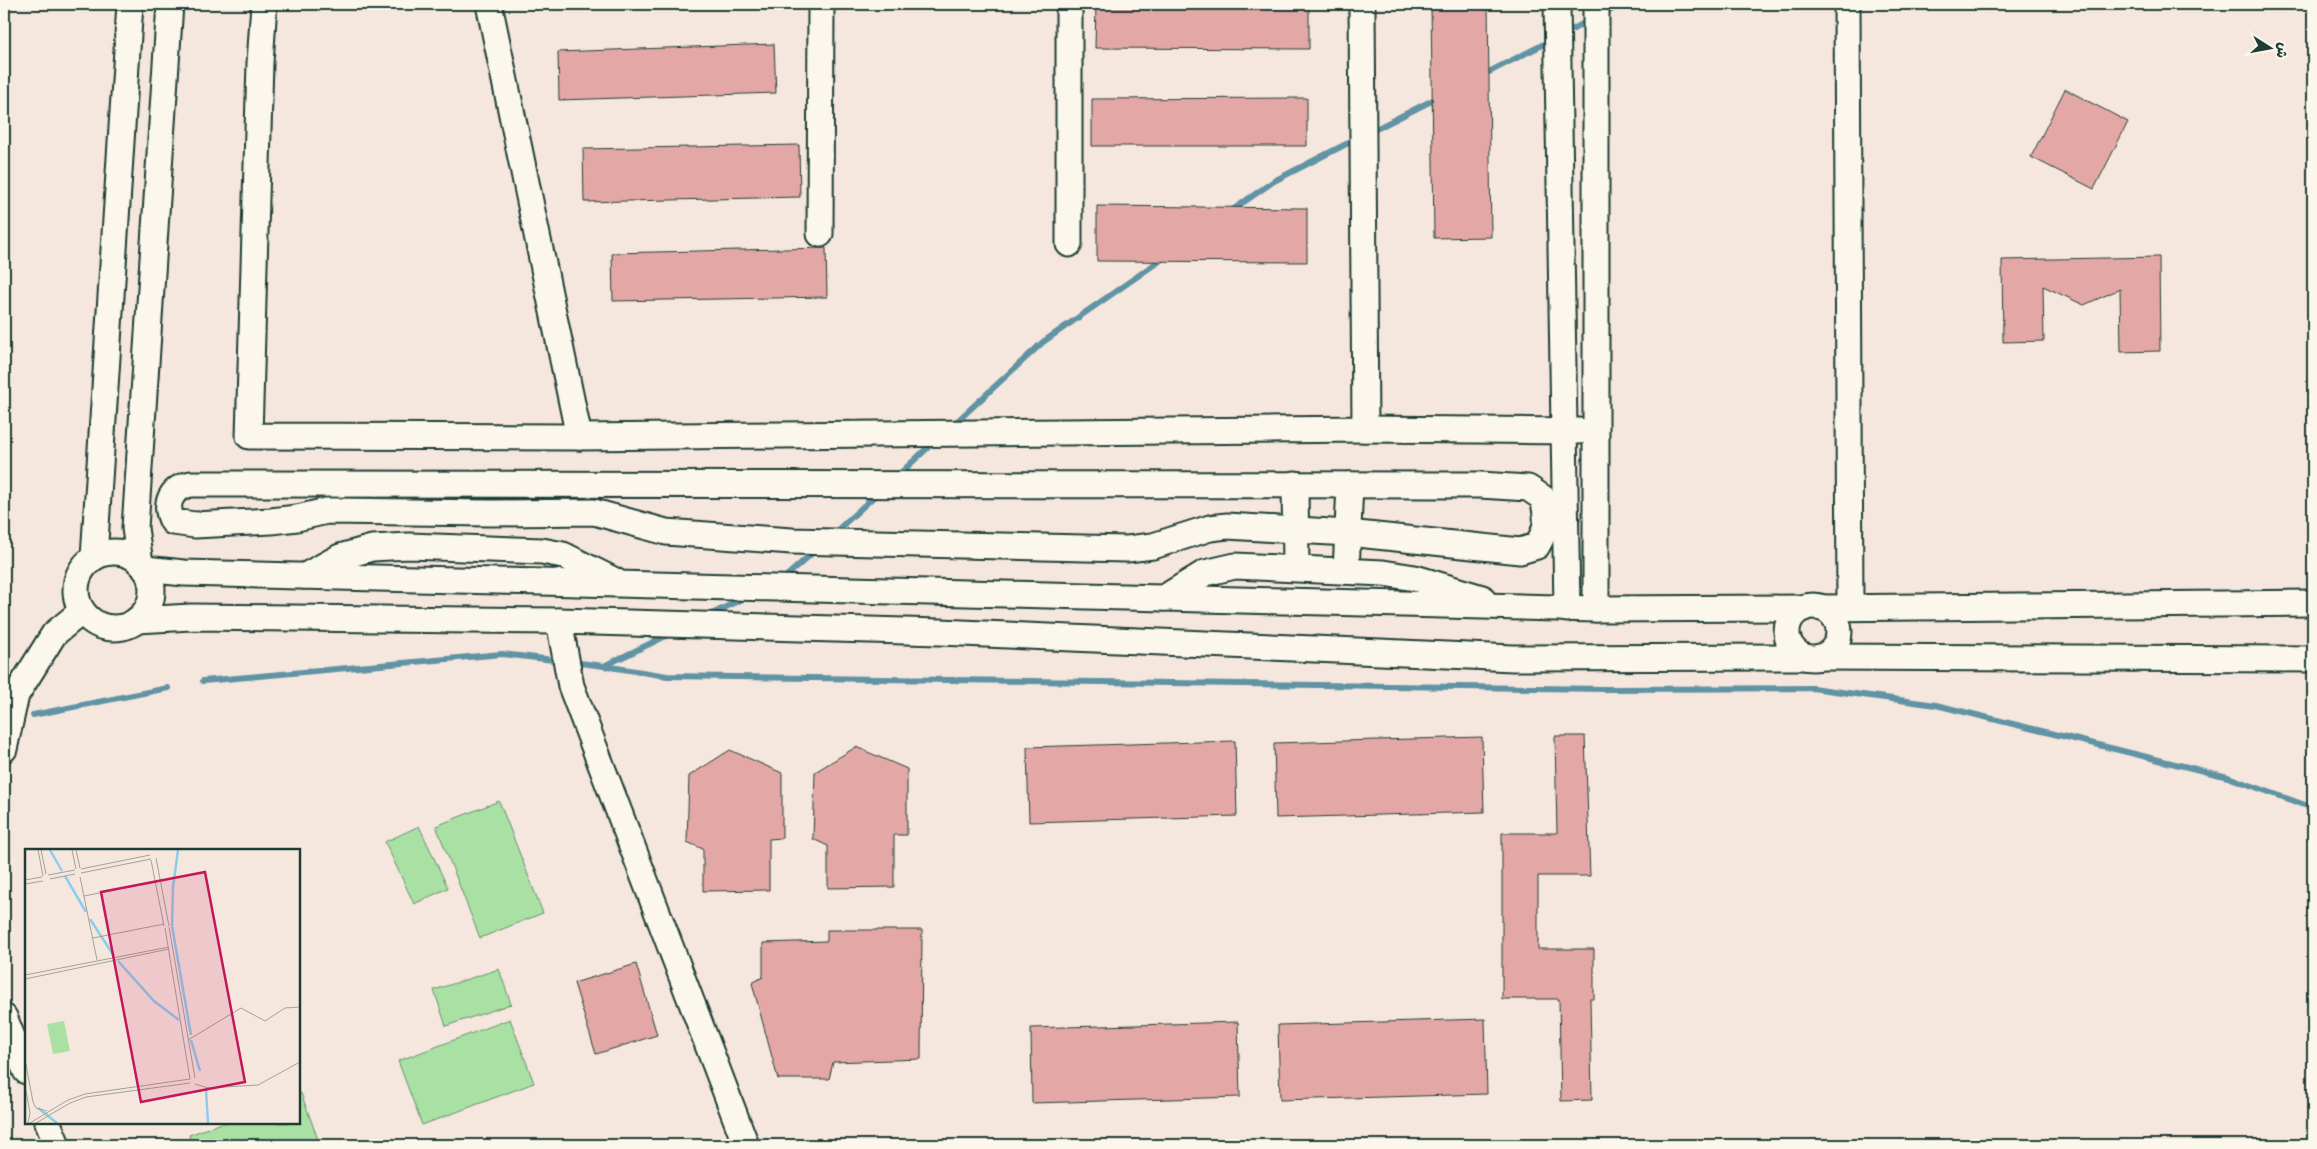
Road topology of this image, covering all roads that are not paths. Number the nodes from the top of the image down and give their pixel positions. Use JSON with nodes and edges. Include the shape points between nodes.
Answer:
{"nodes":[{"id":1,"x":130,"y":4,"type":"edge"},
{"id":2,"x":170,"y":4,"type":"edge"},
{"id":3,"x":264,"y":4,"type":"edge"},
{"id":4,"x":489,"y":4,"type":"edge"},
{"id":5,"x":821,"y":4,"type":"edge"},
{"id":6,"x":1069,"y":4,"type":"edge"},
{"id":7,"x":1362,"y":4,"type":"edge"},
{"id":8,"x":1557,"y":4,"type":"edge"},
{"id":9,"x":1596,"y":4,"type":"edge"},
{"id":10,"x":1847,"y":4,"type":"edge"},
{"id":11,"x":820,"y":234,"type":"dead end"},
{"id":12,"x":1070,"y":244,"type":"dead end"},
{"id":13,"x":1365,"y":429,"type":"junction"},
{"id":14,"x":1563,"y":430,"type":"junction"},
{"id":15,"x":1596,"y":431,"type":"junction"},
{"id":16,"x":579,"y":437,"type":"junction"},
{"id":17,"x":438,"y":484,"type":"junction"},
{"id":18,"x":491,"y":484,"type":"junction"},
{"id":19,"x":1294,"y":484,"type":"junction"},
{"id":20,"x":1350,"y":485,"type":"junction"},
{"id":21,"x":438,"y":512,"type":"junction"},
{"id":22,"x":491,"y":514,"type":"junction"},
{"id":23,"x":1295,"y":530,"type":"junction"},
{"id":24,"x":1348,"y":533,"type":"junction"},
{"id":25,"x":440,"y":547,"type":"junction"},
{"id":26,"x":492,"y":549,"type":"junction"},
{"id":27,"x":94,"y":558,"type":"junction"},
{"id":28,"x":143,"y":566,"type":"junction"},
{"id":29,"x":1296,"y":568,"type":"junction"},
{"id":30,"x":1346,"y":571,"type":"junction"},
{"id":31,"x":304,"y":576,"type":"junction"},
{"id":32,"x":622,"y":584,"type":"junction"},
{"id":33,"x":1164,"y":598,"type":"junction"},
{"id":34,"x":2313,"y":603,"type":"edge"},
{"id":35,"x":1850,"y":606,"type":"junction"},
{"id":36,"x":1516,"y":607,"type":"junction"},
{"id":37,"x":1813,"y":608,"type":"junction"},
{"id":38,"x":1567,"y":609,"type":"junction"},
{"id":39,"x":1596,"y":609,"type":"junction"},
{"id":40,"x":82,"y":611,"type":"junction"},
{"id":41,"x":137,"y":620,"type":"junction"},
{"id":42,"x":559,"y":621,"type":"junction"},
{"id":43,"x":1813,"y":657,"type":"junction"},
{"id":44,"x":2313,"y":659,"type":"edge"},
{"id":45,"x":4,"y":749,"type":"edge"},
{"id":46,"x":4,"y":1017,"type":"edge"},
{"id":47,"x":25,"y":1069,"type":"edge"},
{"id":48,"x":48,"y":1124,"type":"edge"},
{"id":49,"x":57,"y":1145,"type":"edge"},
{"id":50,"x":746,"y":1145,"type":"edge"}],
"edges":[{"from":1,"to":27,"type":"street"},
{"from":2,"to":28,"type":"street","via":[[135,528]]},
{"from":3,"to":16,"type":"street","via":[[249,436]]},
{"from":4,"to":16,"type":"street"},
{"from":5,"to":11,"type":"street"},
{"from":6,"to":12,"type":"street"},
{"from":7,"to":13,"type":"street"},
{"from":8,"to":14,"type":"street"},
{"from":9,"to":15,"type":"street"},
{"from":10,"to":35,"type":"street"},
{"from":13,"to":14,"type":"street"},
{"from":13,"to":16,"type":"street"},
{"from":14,"to":15,"type":"street"},
{"from":14,"to":38,"type":"street"},
{"from":15,"to":39,"type":"street"},
{"from":17,"to":18,"type":"street"},
{"from":17,"to":21,"type":"street"},
{"from":17,"to":21,"type":"street","via":[[191,484],[173,492],[168,513],[173,522],[195,525],[297,518],[327,511]]},
{"from":18,"to":19,"type":"street"},
{"from":18,"to":22,"type":"street"},
{"from":19,"to":20,"type":"street"},
{"from":19,"to":23,"type":"street"},
{"from":20,"to":24,"type":"street"},
{"from":20,"to":24,"type":"street","via":[[1528,488],[1543,498],[1548,515],[1546,531],[1537,546],[1520,551]]},
{"from":21,"to":22,"type":"street"},
{"from":21,"to":25,"type":"street"},
{"from":22,"to":23,"type":"street","via":[[594,512],[666,532],[792,541],[1127,549],[1153,546],[1210,528]]},
{"from":22,"to":26,"type":"street"},
{"from":23,"to":24,"type":"street"},
{"from":23,"to":29,"type":"street"},
{"from":24,"to":30,"type":"street"},
{"from":25,"to":26,"type":"street"},
{"from":25,"to":31,"type":"street","via":[[372,548],[340,557]]},
{"from":26,"to":32,"type":"street","via":[[563,555]]},
{"from":27,"to":28,"type":"street","via":[[117,552],[129,555]]},
{"from":27,"to":40,"type":"street","via":[[78,576],[77,600]]},
{"from":28,"to":31,"type":"street","via":[[184,573]]},
{"from":28,"to":41,"type":"street","via":[[152,586],[151,599]]},
{"from":29,"to":30,"type":"street"},
{"from":29,"to":33,"type":"street","via":[[1234,566],[1205,573]]},
{"from":30,"to":36,"type":"street","via":[[1415,578]]},
{"from":31,"to":32,"type":"street"},
{"from":32,"to":33,"type":"street"},
{"from":33,"to":36,"type":"street"},
{"from":34,"to":35,"type":"street"},
{"from":35,"to":37,"type":"street"},
{"from":36,"to":38,"type":"street"},
{"from":37,"to":39,"type":"street"},
{"from":37,"to":43,"type":"street","via":[[1791,619],[1788,636],[1796,652]]},
{"from":37,"to":43,"type":"street","via":[[1834,617],[1839,633],[1834,648]]},
{"from":38,"to":39,"type":"street"},
{"from":40,"to":41,"type":"street","via":[[90,620],[113,628],[126,627]]},
{"from":40,"to":45,"type":"street","via":[[54,634],[16,695]]},
{"from":41,"to":42,"type":"street","via":[[191,617]]},
{"from":42,"to":43,"type":"street","via":[[940,632],[1512,658]]},
{"from":42,"to":50,"type":"street","via":[[571,686]]},
{"from":43,"to":44,"type":"street"},
{"from":46,"to":47,"type":"street"},
{"from":48,"to":49,"type":"street"}]}
